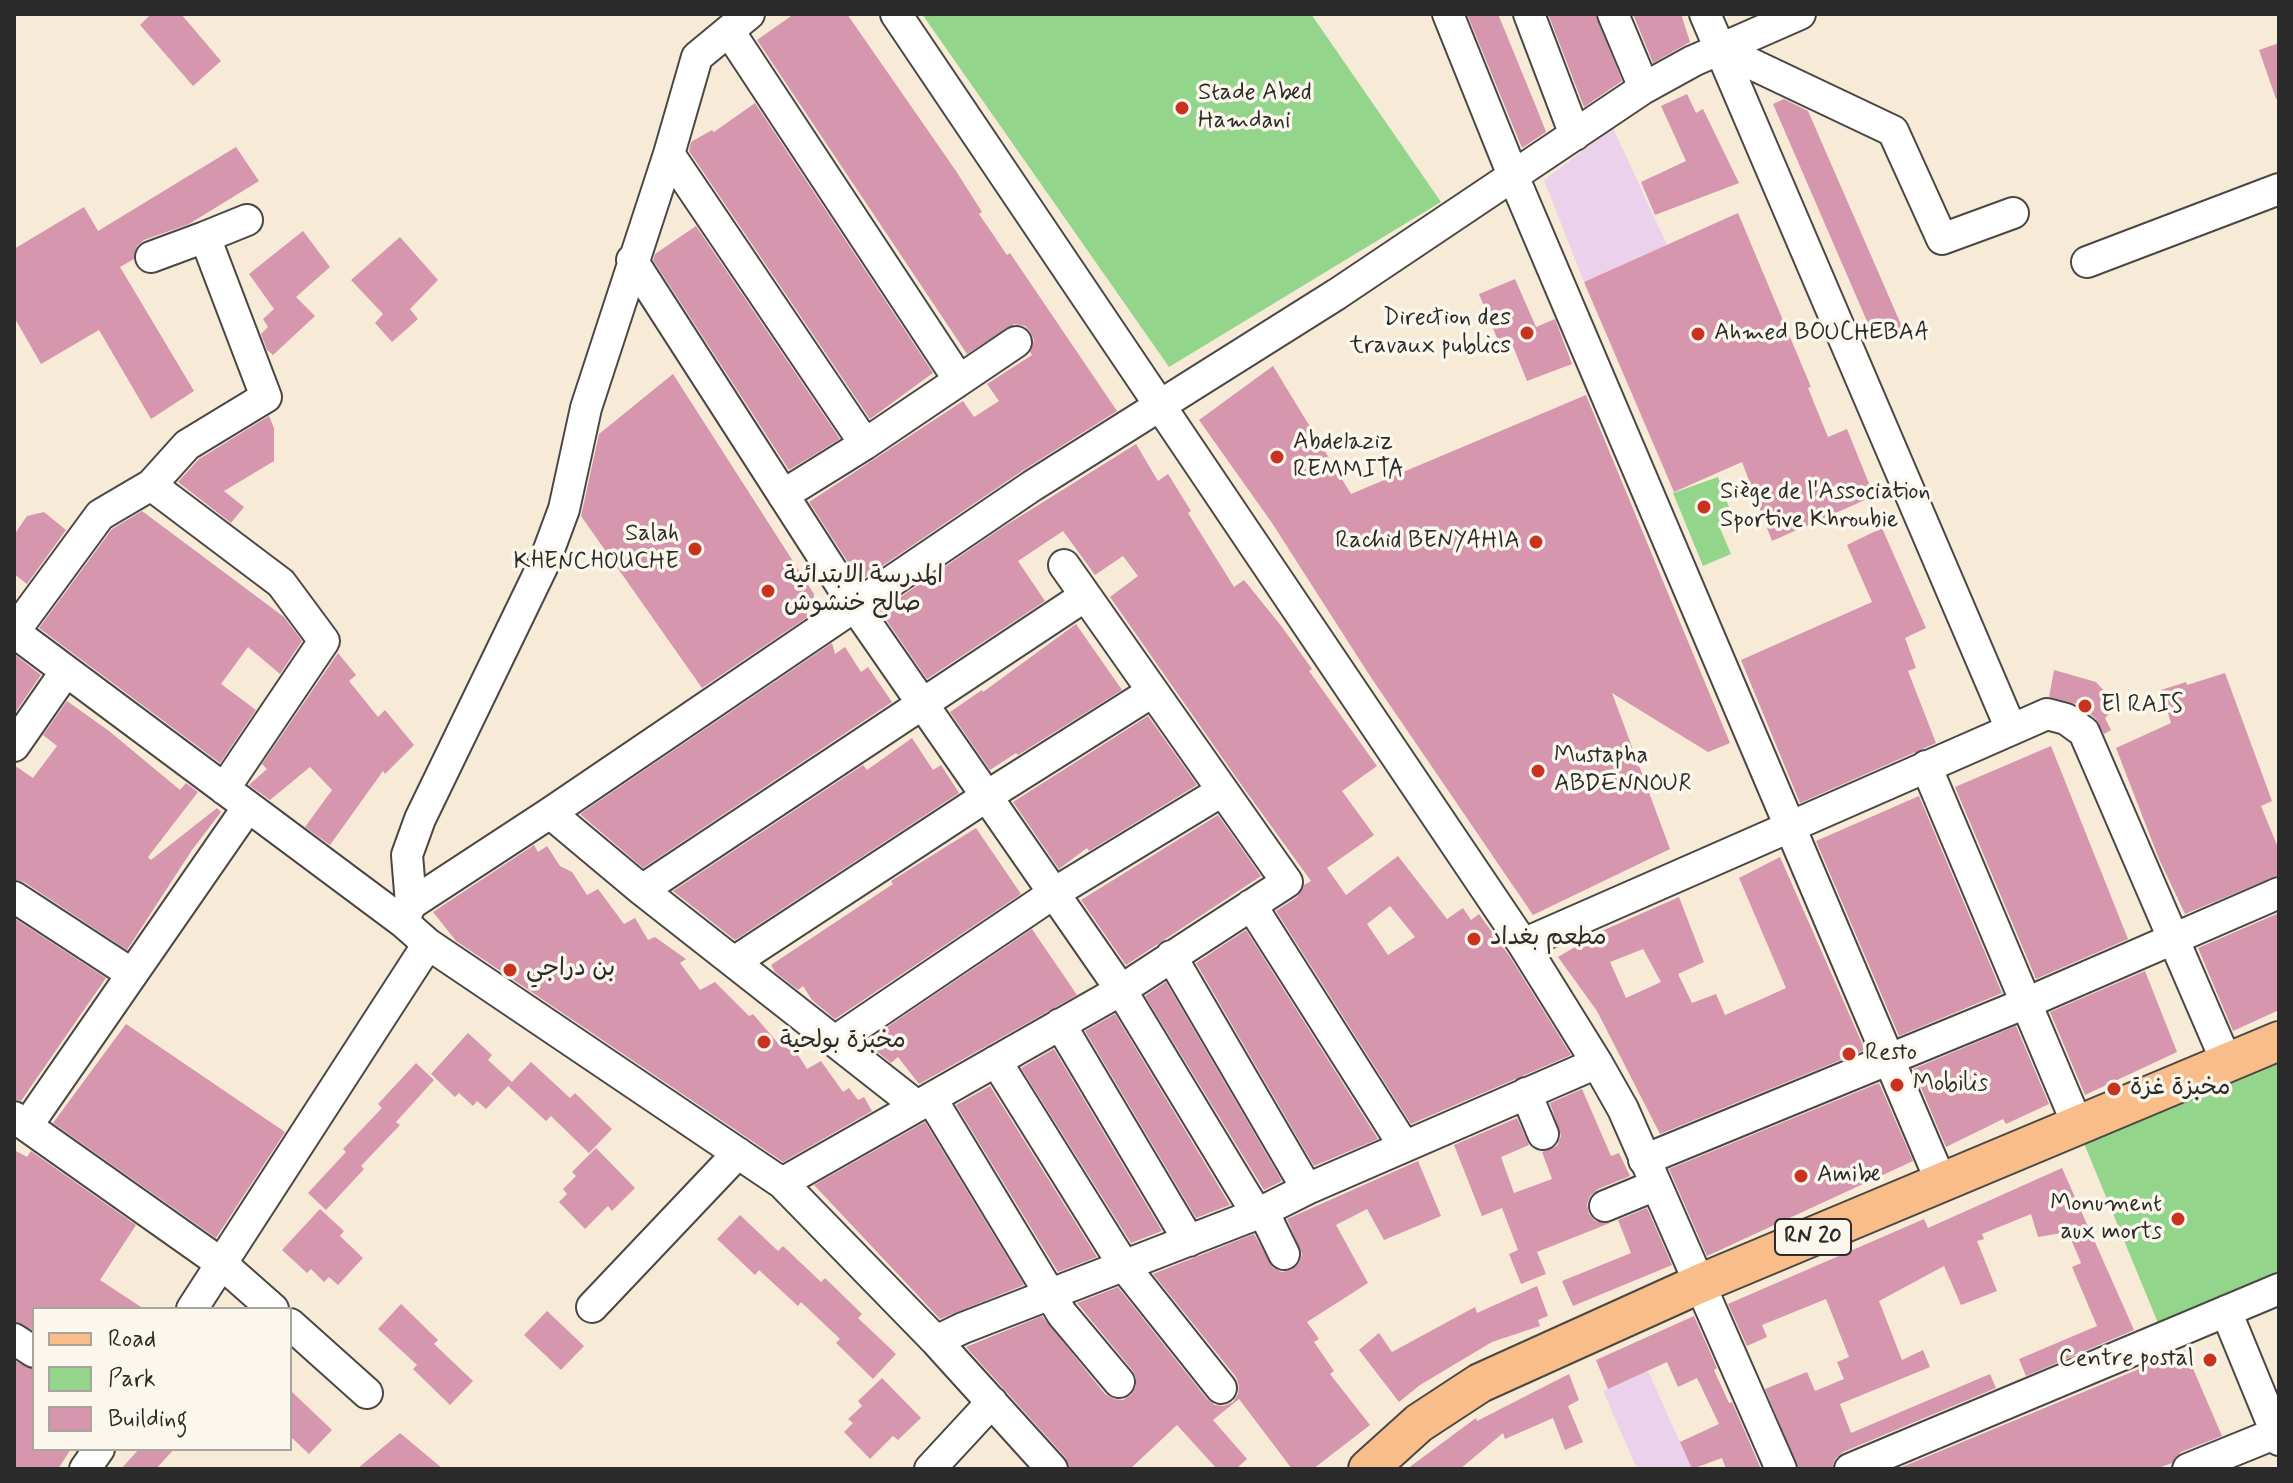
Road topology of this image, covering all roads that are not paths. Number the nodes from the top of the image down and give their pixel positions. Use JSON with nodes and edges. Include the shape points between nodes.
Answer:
{"nodes":[{"id":1,"x":896,"y":14,"type":"edge"},
{"id":2,"x":1448,"y":14,"type":"edge"},
{"id":3,"x":1529,"y":14,"type":"edge"},
{"id":4,"x":1613,"y":14,"type":"edge"},
{"id":5,"x":1705,"y":14,"type":"edge"},
{"id":6,"x":1800,"y":14,"type":"edge"},
{"id":7,"x":739,"y":22,"type":"edge"},
{"id":8,"x":1720,"y":49,"type":"junction"},
{"id":9,"x":1644,"y":88,"type":"junction"},
{"id":10,"x":1575,"y":135,"type":"junction"},
{"id":11,"x":669,"y":154,"type":"junction"},
{"id":12,"x":1514,"y":178,"type":"junction"},
{"id":13,"x":2279,"y":189,"type":"edge"},
{"id":14,"x":2013,"y":213,"type":"dead end"},
{"id":15,"x":247,"y":220,"type":"dead end"},
{"id":16,"x":205,"y":237,"type":"junction"},
{"id":17,"x":151,"y":257,"type":"dead end"},
{"id":18,"x":632,"y":260,"type":"junction"},
{"id":19,"x":2087,"y":262,"type":"dead end"},
{"id":20,"x":1016,"y":342,"type":"dead end"},
{"id":21,"x":959,"y":380,"type":"junction"},
{"id":22,"x":1159,"y":406,"type":"junction"},
{"id":23,"x":865,"y":444,"type":"junction"},
{"id":24,"x":151,"y":485,"type":"junction"},
{"id":25,"x":783,"y":495,"type":"junction"},
{"id":26,"x":1064,"y":565,"type":"dead end"},
{"id":27,"x":1085,"y":596,"type":"junction"},
{"id":28,"x":854,"y":605,"type":"junction"},
{"id":29,"x":14,"y":632,"type":"edge"},
{"id":30,"x":66,"y":671,"type":"junction"},
{"id":31,"x":1152,"y":692,"type":"junction"},
{"id":32,"x":922,"y":703,"type":"junction"},
{"id":33,"x":2011,"y":729,"type":"junction"},
{"id":34,"x":14,"y":746,"type":"edge"},
{"id":35,"x":1926,"y":766,"type":"junction"},
{"id":36,"x":1222,"y":791,"type":"junction"},
{"id":37,"x":987,"y":796,"type":"junction"},
{"id":38,"x":236,"y":798,"type":"junction"},
{"id":39,"x":550,"y":813,"type":"junction"},
{"id":40,"x":1790,"y":825,"type":"junction"},
{"id":41,"x":642,"y":890,"type":"junction"},
{"id":42,"x":1054,"y":893,"type":"junction"},
{"id":43,"x":2279,"y":893,"type":"edge"},
{"id":44,"x":14,"y":897,"type":"edge"},
{"id":45,"x":1251,"y":905,"type":"junction"},
{"id":46,"x":407,"y":913,"type":"junction"},
{"id":47,"x":2174,"y":939,"type":"junction"},
{"id":48,"x":428,"y":944,"type":"junction"},
{"id":49,"x":1523,"y":944,"type":"junction"},
{"id":50,"x":1171,"y":956,"type":"junction"},
{"id":51,"x":734,"y":962,"type":"junction"},
{"id":52,"x":132,"y":974,"type":"junction"},
{"id":53,"x":1121,"y":990,"type":"junction"},
{"id":54,"x":2026,"y":1003,"type":"junction"},
{"id":55,"x":1060,"y":1024,"type":"junction"},
{"id":56,"x":835,"y":1041,"type":"junction"},
{"id":57,"x":2279,"y":1041,"type":"edge"},
{"id":58,"x":1890,"y":1059,"type":"junction"},
{"id":59,"x":996,"y":1061,"type":"junction"},
{"id":60,"x":1597,"y":1063,"type":"junction"},
{"id":61,"x":2227,"y":1063,"type":"junction"},
{"id":62,"x":1526,"y":1093,"type":"junction"},
{"id":63,"x":924,"y":1102,"type":"junction"},
{"id":64,"x":20,"y":1122,"type":"edge"},
{"id":65,"x":2078,"y":1126,"type":"junction"},
{"id":66,"x":1543,"y":1134,"type":"dead end"},
{"id":67,"x":1404,"y":1146,"type":"junction"},
{"id":68,"x":738,"y":1153,"type":"junction"},
{"id":69,"x":1650,"y":1173,"type":"junction"},
{"id":70,"x":782,"y":1183,"type":"junction"},
{"id":71,"x":1942,"y":1184,"type":"junction"},
{"id":72,"x":1307,"y":1189,"type":"junction"},
{"id":73,"x":1605,"y":1206,"type":"dead end"},
{"id":74,"x":1260,"y":1213,"type":"junction"},
{"id":75,"x":1189,"y":1241,"type":"junction"},
{"id":76,"x":1284,"y":1254,"type":"dead end"},
{"id":77,"x":222,"y":1264,"type":"junction"},
{"id":78,"x":1124,"y":1266,"type":"junction"},
{"id":79,"x":1699,"y":1284,"type":"junction"},
{"id":80,"x":2279,"y":1289,"type":"edge"},
{"id":81,"x":1050,"y":1295,"type":"junction"},
{"id":82,"x":193,"y":1307,"type":"edge"},
{"id":83,"x":271,"y":1307,"type":"edge"},
{"id":84,"x":592,"y":1307,"type":"dead end"},
{"id":85,"x":2226,"y":1311,"type":"junction"},
{"id":86,"x":292,"y":1326,"type":"edge"},
{"id":87,"x":14,"y":1339,"type":"edge"},
{"id":88,"x":936,"y":1341,"type":"junction"},
{"id":89,"x":32,"y":1351,"type":"edge"},
{"id":90,"x":1119,"y":1382,"type":"dead end"},
{"id":91,"x":1221,"y":1388,"type":"dead end"},
{"id":92,"x":367,"y":1393,"type":"dead end"},
{"id":93,"x":992,"y":1402,"type":"junction"},
{"id":94,"x":2278,"y":1435,"type":"edge"},
{"id":95,"x":98,"y":1451,"type":"edge"},
{"id":96,"x":85,"y":1469,"type":"edge"},
{"id":97,"x":930,"y":1469,"type":"edge"},
{"id":98,"x":1052,"y":1469,"type":"edge"},
{"id":99,"x":1368,"y":1469,"type":"edge"},
{"id":100,"x":1781,"y":1469,"type":"edge"},
{"id":101,"x":1850,"y":1469,"type":"edge"},
{"id":102,"x":2188,"y":1469,"type":"edge"}],
"edges":[{"from":1,"to":22,"type":"street"},
{"from":2,"to":12,"type":"street"},
{"from":3,"to":10,"type":"street"},
{"from":4,"to":9,"type":"street"},
{"from":5,"to":8,"type":"street"},
{"from":6,"to":8,"type":"street"},
{"from":7,"to":11,"type":"street","via":[[697,57]]},
{"from":7,"to":21,"type":"street"},
{"from":8,"to":9,"type":"street"},
{"from":8,"to":14,"type":"street","via":[[1893,131],[1942,239]]},
{"from":8,"to":33,"type":"street"},
{"from":9,"to":10,"type":"street"},
{"from":10,"to":12,"type":"street"},
{"from":11,"to":18,"type":"street"},
{"from":11,"to":23,"type":"street"},
{"from":12,"to":22,"type":"street"},
{"from":12,"to":40,"type":"street"},
{"from":13,"to":19,"type":"street"},
{"from":15,"to":16,"type":"street"},
{"from":16,"to":17,"type":"street"},
{"from":16,"to":24,"type":"street","via":[[266,397],[187,445]]},
{"from":18,"to":25,"type":"street"},
{"from":18,"to":46,"type":"street","via":[[586,408],[564,509],[544,563],[407,855]]},
{"from":20,"to":21,"type":"street"},
{"from":21,"to":23,"type":"street"},
{"from":22,"to":28,"type":"street"},
{"from":22,"to":49,"type":"street"},
{"from":23,"to":25,"type":"street"},
{"from":24,"to":29,"type":"street","via":[[100,515]]},
{"from":24,"to":38,"type":"street","via":[[281,583],[324,641]]},
{"from":25,"to":28,"type":"street"},
{"from":26,"to":27,"type":"street"},
{"from":27,"to":31,"type":"street"},
{"from":27,"to":32,"type":"street"},
{"from":28,"to":32,"type":"street"},
{"from":28,"to":39,"type":"street"},
{"from":29,"to":30,"type":"street"},
{"from":30,"to":34,"type":"street"},
{"from":30,"to":38,"type":"street"},
{"from":31,"to":36,"type":"street"},
{"from":31,"to":37,"type":"street"},
{"from":32,"to":37,"type":"street"},
{"from":32,"to":41,"type":"street"},
{"from":33,"to":35,"type":"street"},
{"from":33,"to":47,"type":"street","via":[[2047,714],[2084,732]]},
{"from":35,"to":40,"type":"street"},
{"from":35,"to":54,"type":"street"},
{"from":36,"to":42,"type":"street"},
{"from":36,"to":45,"type":"street","via":[[1287,882]]},
{"from":37,"to":42,"type":"street"},
{"from":37,"to":51,"type":"street"},
{"from":38,"to":46,"type":"street"},
{"from":38,"to":52,"type":"street"},
{"from":39,"to":41,"type":"street"},
{"from":39,"to":46,"type":"street"},
{"from":40,"to":49,"type":"street"},
{"from":40,"to":58,"type":"street"},
{"from":41,"to":51,"type":"street"},
{"from":42,"to":53,"type":"street"},
{"from":42,"to":56,"type":"street"},
{"from":43,"to":47,"type":"street"},
{"from":44,"to":52,"type":"street"},
{"from":45,"to":50,"type":"street"},
{"from":45,"to":67,"type":"street"},
{"from":46,"to":48,"type":"street"},
{"from":47,"to":54,"type":"street"},
{"from":47,"to":61,"type":"street"},
{"from":48,"to":68,"type":"street"},
{"from":48,"to":77,"type":"street"},
{"from":49,"to":60,"type":"street"},
{"from":50,"to":53,"type":"street"},
{"from":50,"to":72,"type":"street"},
{"from":51,"to":56,"type":"street"},
{"from":52,"to":64,"type":"street"},
{"from":53,"to":55,"type":"street"},
{"from":53,"to":74,"type":"street"},
{"from":54,"to":58,"type":"street"},
{"from":54,"to":65,"type":"street"},
{"from":55,"to":59,"type":"street"},
{"from":55,"to":75,"type":"street"},
{"from":56,"to":63,"type":"street"},
{"from":57,"to":61,"type":"main road","number":"RN 20"},
{"from":58,"to":69,"type":"street"},
{"from":58,"to":71,"type":"street"},
{"from":59,"to":63,"type":"street"},
{"from":59,"to":78,"type":"street"},
{"from":60,"to":62,"type":"street"},
{"from":60,"to":69,"type":"street"},
{"from":61,"to":65,"type":"main road","number":"RN 20"},
{"from":62,"to":66,"type":"street"},
{"from":62,"to":67,"type":"street"},
{"from":63,"to":70,"type":"street"},
{"from":63,"to":81,"type":"street"},
{"from":64,"to":77,"type":"street"},
{"from":65,"to":71,"type":"main road","number":"RN 20"},
{"from":67,"to":72,"type":"street"},
{"from":68,"to":70,"type":"street"},
{"from":68,"to":84,"type":"street"},
{"from":69,"to":73,"type":"street"},
{"from":69,"to":79,"type":"street"},
{"from":70,"to":88,"type":"street"},
{"from":71,"to":79,"type":"main road","number":"RN 20"},
{"from":72,"to":74,"type":"street"},
{"from":74,"to":75,"type":"street"},
{"from":74,"to":76,"type":"street"},
{"from":75,"to":78,"type":"street"},
{"from":77,"to":82,"type":"street"},
{"from":77,"to":83,"type":"street"},
{"from":78,"to":81,"type":"street"},
{"from":78,"to":91,"type":"street"},
{"from":79,"to":99,"type":"main road","number":"RN 20","via":[[1480,1383],[1419,1423]]},
{"from":79,"to":100,"type":"street"},
{"from":80,"to":85,"type":"street"},
{"from":81,"to":88,"type":"street"},
{"from":81,"to":90,"type":"street"},
{"from":85,"to":94,"type":"street"},
{"from":85,"to":101,"type":"street"},
{"from":86,"to":92,"type":"street"},
{"from":87,"to":89,"type":"street"},
{"from":88,"to":93,"type":"street"},
{"from":93,"to":97,"type":"street"},
{"from":93,"to":98,"type":"street"},
{"from":94,"to":102,"type":"street"},
{"from":95,"to":96,"type":"street"}]}
